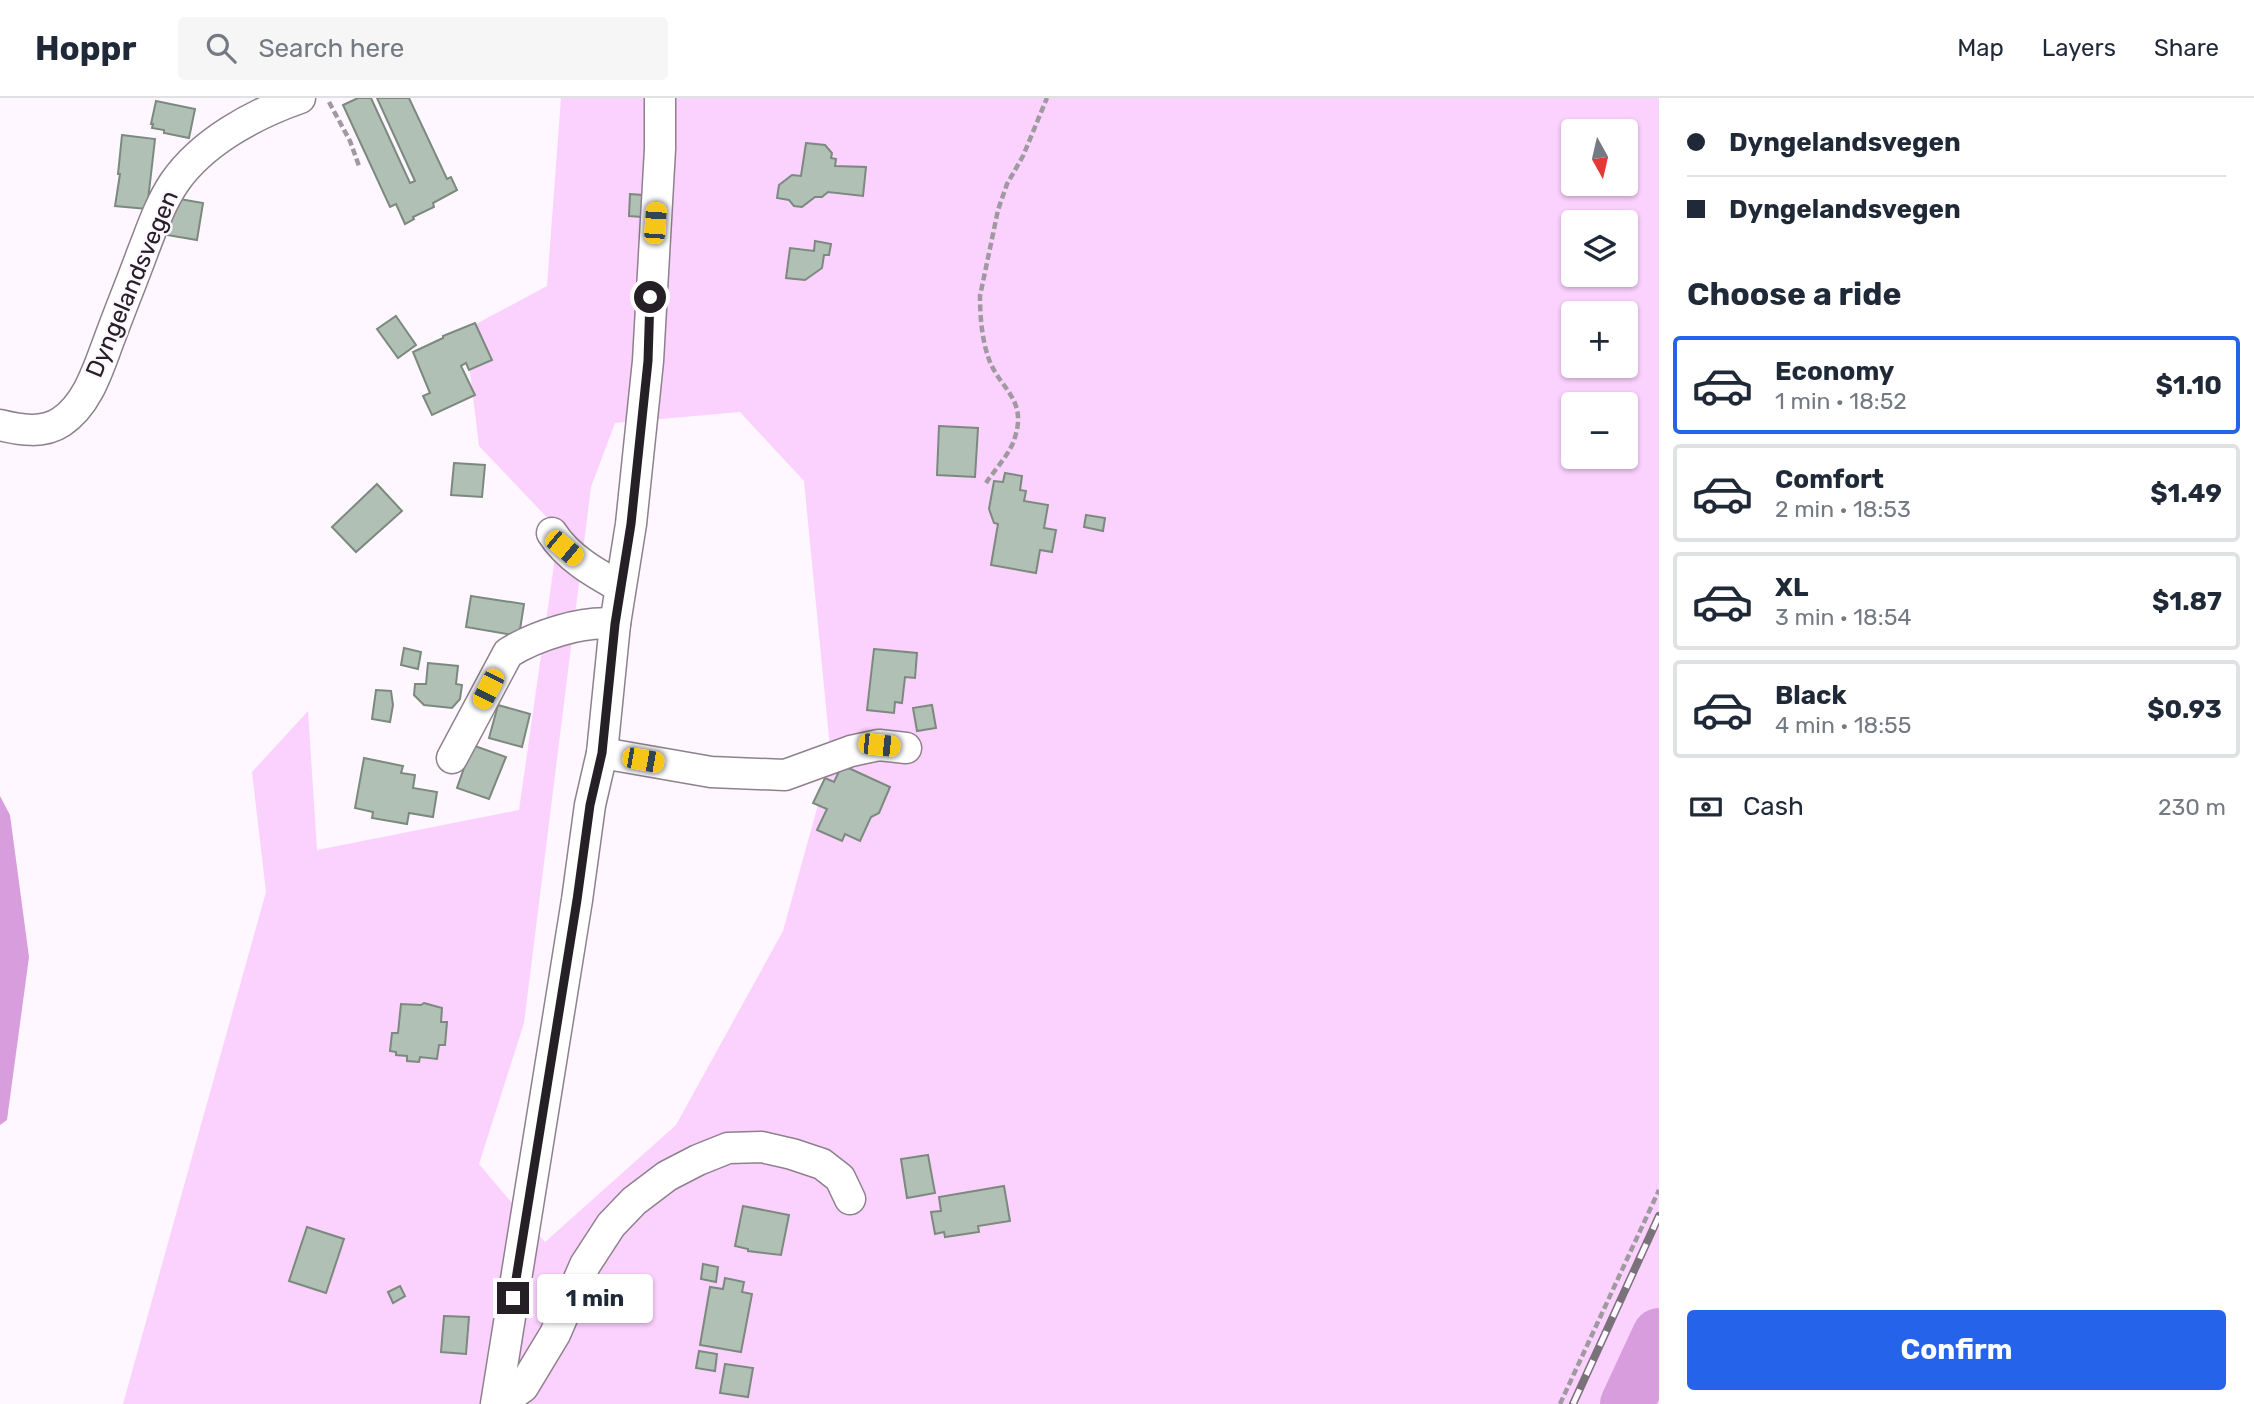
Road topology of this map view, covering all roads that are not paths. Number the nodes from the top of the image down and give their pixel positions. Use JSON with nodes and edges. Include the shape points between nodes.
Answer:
{"nodes":[{"id":1,"x":300,"y":98,"type":"edge"},
{"id":2,"x":660,"y":98,"type":"edge"},
{"id":3,"x":0,"y":425,"type":"edge"},
{"id":4,"x":552,"y":533,"type":"dead end"},
{"id":5,"x":620,"y":587,"type":"junction"},
{"id":6,"x":615,"y":624,"type":"junction"},
{"id":7,"x":906,"y":748,"type":"dead end"},
{"id":8,"x":602,"y":753,"type":"junction"},
{"id":9,"x":452,"y":758,"type":"dead end"},
{"id":10,"x":850,"y":1199,"type":"dead end"},
{"id":11,"x":497,"y":1404,"type":"edge"}],
"edges":[{"from":1,"to":3,"type":"street","name":"Dyngelandsvegen","via":[[223,137],[198,155],[175,182],[161,205],[103,355],[76,409],[47,429]]},
{"from":2,"to":5,"type":"street","via":[[648,361]]},
{"from":4,"to":5,"type":"street","via":[[581,563]]},
{"from":5,"to":6,"type":"street"},
{"from":6,"to":8,"type":"street"},
{"from":6,"to":9,"type":"street","via":[[572,628],[508,653]]},
{"from":7,"to":8,"type":"street","via":[[879,745],[851,751],[785,775],[711,772]]},
{"from":8,"to":11,"type":"street","via":[[590,805]]},
{"from":10,"to":11,"type":"street","via":[[840,1178],[822,1164],[762,1147],[728,1148],[667,1176],[611,1225],[585,1265],[555,1334],[523,1387]]}]}
